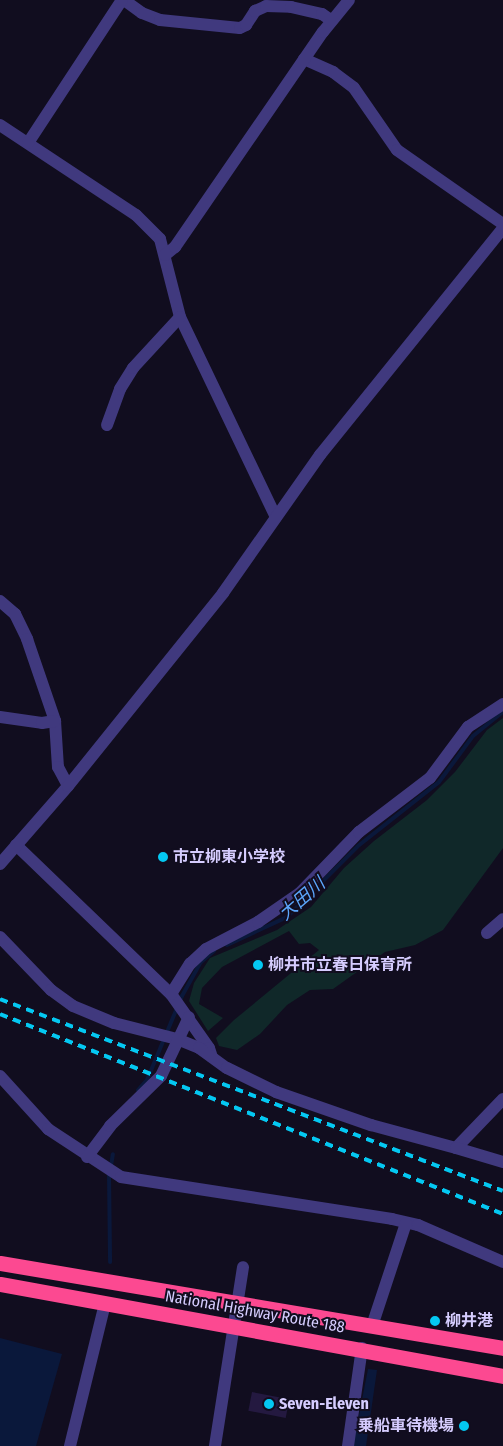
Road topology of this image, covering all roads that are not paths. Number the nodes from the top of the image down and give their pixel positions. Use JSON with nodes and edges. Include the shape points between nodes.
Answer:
{"nodes":[{"id":1,"x":123,"y":0,"type":"edge"},
{"id":2,"x":350,"y":0,"type":"edge"},
{"id":3,"x":331,"y":20,"type":"junction"},
{"id":4,"x":304,"y":59,"type":"junction"},
{"id":5,"x":0,"y":125,"type":"edge"},
{"id":6,"x":28,"y":143,"type":"junction"},
{"id":7,"x":503,"y":224,"type":"edge"},
{"id":8,"x":503,"y":228,"type":"edge"},
{"id":9,"x":166,"y":255,"type":"junction"},
{"id":10,"x":180,"y":317,"type":"junction"},
{"id":11,"x":107,"y":425,"type":"dead end"},
{"id":12,"x":276,"y":517,"type":"junction"},
{"id":13,"x":0,"y":601,"type":"edge"},
{"id":14,"x":503,"y":704,"type":"edge"},
{"id":15,"x":0,"y":717,"type":"edge"},
{"id":16,"x":55,"y":721,"type":"junction"},
{"id":17,"x":68,"y":786,"type":"junction"},
{"id":18,"x":16,"y":846,"type":"junction"},
{"id":19,"x":0,"y":864,"type":"edge"},
{"id":20,"x":503,"y":919,"type":"edge"},
{"id":21,"x":487,"y":933,"type":"dead end"},
{"id":22,"x":0,"y":937,"type":"edge"},
{"id":23,"x":179,"y":1005,"type":"junction"},
{"id":24,"x":177,"y":1039,"type":"junction"},
{"id":25,"x":212,"y":1057,"type":"junction"},
{"id":26,"x":0,"y":1076,"type":"edge"},
{"id":27,"x":503,"y":1099,"type":"edge"},
{"id":28,"x":456,"y":1148,"type":"junction"},
{"id":29,"x":87,"y":1157,"type":"junction"},
{"id":30,"x":503,"y":1162,"type":"edge"},
{"id":31,"x":406,"y":1223,"type":"junction"},
{"id":32,"x":503,"y":1262,"type":"edge"},
{"id":33,"x":0,"y":1263,"type":"edge"},
{"id":34,"x":243,"y":1267,"type":"dead end"},
{"id":35,"x":0,"y":1284,"type":"edge"},
{"id":36,"x":104,"y":1303,"type":"junction"},
{"id":37,"x":237,"y":1304,"type":"junction"},
{"id":38,"x":372,"y":1326,"type":"junction"},
{"id":39,"x":233,"y":1327,"type":"junction"},
{"id":40,"x":362,"y":1348,"type":"junction"},
{"id":41,"x":503,"y":1348,"type":"edge"},
{"id":42,"x":503,"y":1376,"type":"edge"},
{"id":43,"x":70,"y":1446,"type":"edge"},
{"id":44,"x":216,"y":1446,"type":"edge"},
{"id":45,"x":348,"y":1446,"type":"edge"}],
"edges":[{"from":1,"to":3,"type":"street","via":[[160,20],[240,28],[256,11],[266,6],[291,6],[322,14]]},
{"from":1,"to":6,"type":"street"},
{"from":2,"to":3,"type":"street"},
{"from":3,"to":4,"type":"street"},
{"from":4,"to":7,"type":"street","via":[[333,72],[354,88],[397,150]]},
{"from":4,"to":9,"type":"street","via":[[175,247]]},
{"from":5,"to":6,"type":"street"},
{"from":6,"to":9,"type":"street","via":[[136,215],[152,228]]},
{"from":8,"to":12,"type":"street","via":[[375,384]]},
{"from":9,"to":10,"type":"street"},
{"from":10,"to":11,"type":"street","via":[[133,368],[120,389]]},
{"from":10,"to":12,"type":"street"},
{"from":12,"to":17,"type":"street","via":[[223,593]]},
{"from":13,"to":16,"type":"street","via":[[15,614],[27,639]]},
{"from":14,"to":23,"type":"street","via":[[468,727],[439,769],[353,838],[300,893],[258,922],[206,949],[190,964]]},
{"from":15,"to":16,"type":"street","via":[[42,723]]},
{"from":16,"to":17,"type":"street","via":[[58,767]]},
{"from":17,"to":18,"type":"street"},
{"from":18,"to":19,"type":"street"},
{"from":18,"to":23,"type":"street"},
{"from":20,"to":21,"type":"street"},
{"from":22,"to":24,"type":"street","via":[[51,990],[73,1006],[114,1023]]},
{"from":23,"to":24,"type":"street"},
{"from":23,"to":25,"type":"street","via":[[210,1048]]},
{"from":24,"to":25,"type":"street"},
{"from":24,"to":29,"type":"street","via":[[161,1076],[105,1131]]},
{"from":25,"to":28,"type":"street","via":[[276,1092],[371,1125]]},
{"from":26,"to":29,"type":"street","via":[[48,1129]]},
{"from":27,"to":28,"type":"street"},
{"from":28,"to":30,"type":"street"},
{"from":29,"to":31,"type":"street","via":[[121,1177]]},
{"from":31,"to":32,"type":"street"},
{"from":31,"to":38,"type":"street"},
{"from":33,"to":37,"type":"highway","name":"National Highway Route 188"},
{"from":34,"to":37,"type":"street"},
{"from":35,"to":36,"type":"highway","name":"National Highway Route 188"},
{"from":36,"to":39,"type":"highway","name":"National Highway Route 188"},
{"from":36,"to":43,"type":"street"},
{"from":37,"to":38,"type":"highway","name":"National Highway Route 188"},
{"from":37,"to":39,"type":"street"},
{"from":38,"to":41,"type":"highway","name":"National Highway Route 188"},
{"from":39,"to":40,"type":"highway","name":"National Highway Route 188"},
{"from":39,"to":44,"type":"street"},
{"from":40,"to":42,"type":"highway","name":"National Highway Route 188"},
{"from":40,"to":45,"type":"street"}]}
